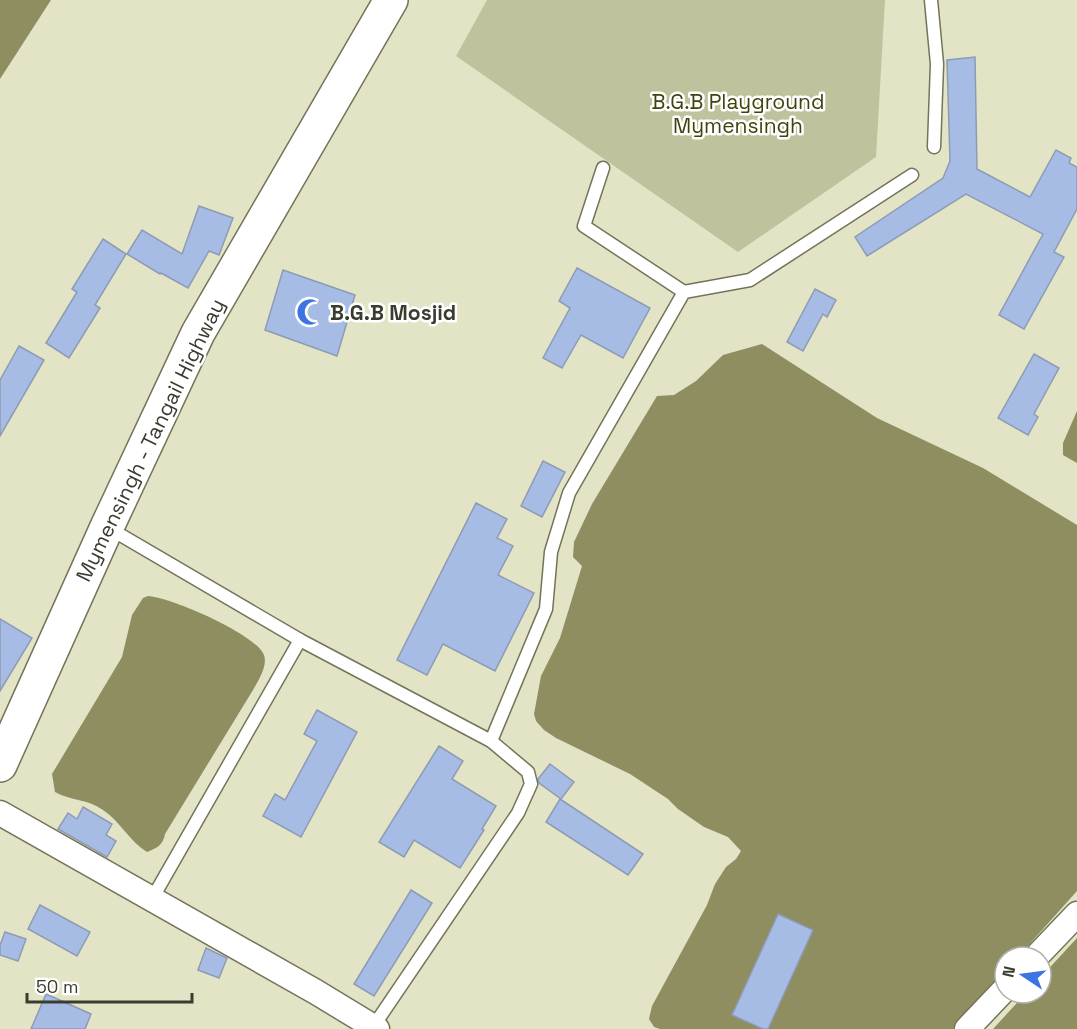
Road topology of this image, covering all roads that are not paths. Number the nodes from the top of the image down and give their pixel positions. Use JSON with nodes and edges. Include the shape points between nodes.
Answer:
{"nodes":[{"id":1,"x":391,"y":0,"type":"edge"},
{"id":2,"x":931,"y":0,"type":"edge"},
{"id":3,"x":934,"y":147,"type":"dead end"},
{"id":4,"x":603,"y":168,"type":"dead end"},
{"id":5,"x":912,"y":175,"type":"dead end"},
{"id":6,"x":684,"y":292,"type":"junction"},
{"id":7,"x":107,"y":527,"type":"junction"},
{"id":8,"x":300,"y":640,"type":"junction"},
{"id":9,"x":491,"y":741,"type":"junction"},
{"id":10,"x":0,"y":765,"type":"edge"},
{"id":11,"x":0,"y":813,"type":"edge"},
{"id":12,"x":152,"y":899,"type":"junction"},
{"id":13,"x":1077,"y":914,"type":"edge"},
{"id":14,"x":1047,"y":945,"type":"edge"},
{"id":15,"x":993,"y":1002,"type":"edge"},
{"id":16,"x":375,"y":1028,"type":"edge"},
{"id":17,"x":967,"y":1029,"type":"edge"}],
"edges":[{"from":1,"to":7,"type":"highway","name":"Mymensingh - Tangail Highway","via":[[198,333]]},
{"from":2,"to":3,"type":"lane","via":[[937,64]]},
{"from":4,"to":6,"type":"lane","via":[[584,226]]},
{"from":5,"to":6,"type":"lane","via":[[750,280]]},
{"from":6,"to":9,"type":"lane","via":[[569,493],[551,552],[546,609]]},
{"from":7,"to":8,"type":"lane"},
{"from":7,"to":10,"type":"highway","name":"Mymensingh - Tangail Highway"},
{"from":8,"to":9,"type":"lane"},
{"from":8,"to":12,"type":"lane"},
{"from":9,"to":16,"type":"lane","via":[[528,772],[531,784],[518,813]]},
{"from":11,"to":12,"type":"street"},
{"from":12,"to":16,"type":"street"},
{"from":13,"to":14,"type":"street"},
{"from":15,"to":17,"type":"street"}]}
